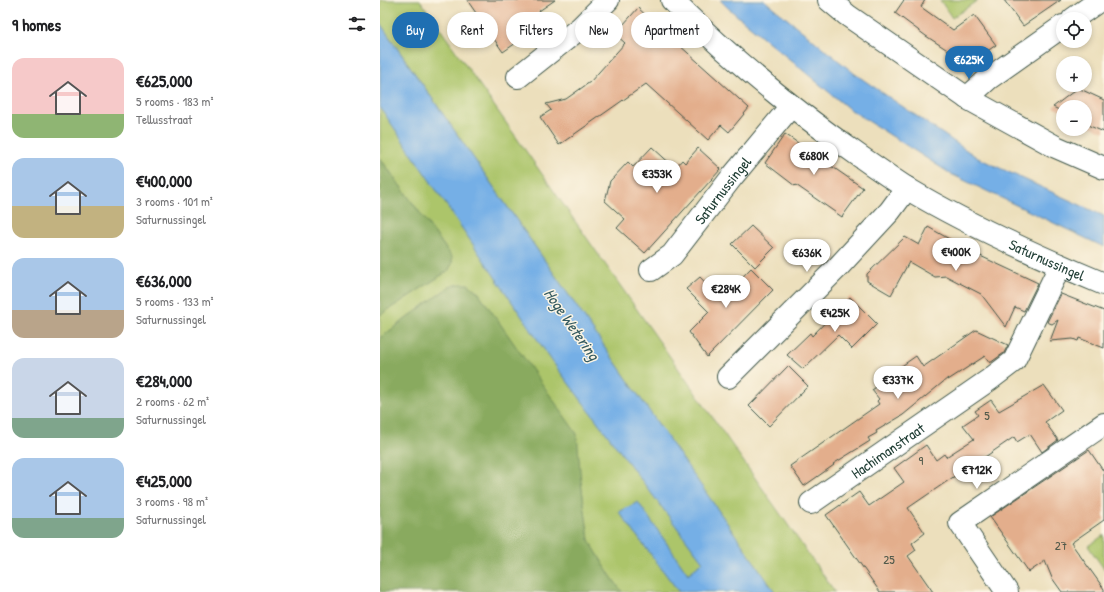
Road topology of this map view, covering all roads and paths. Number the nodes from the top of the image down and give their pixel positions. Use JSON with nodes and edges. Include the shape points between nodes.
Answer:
{"nodes":[{"id":1,"x":608,"y":0,"type":"edge"},
{"id":2,"x":672,"y":0,"type":"edge"},
{"id":3,"x":829,"y":0,"type":"edge"},
{"id":4,"x":1100,"y":0,"type":"edge"},
{"id":5,"x":1083,"y":12,"type":"edge"},
{"id":6,"x":1056,"y":31,"type":"edge"},
{"id":7,"x":518,"y":77,"type":"dead end"},
{"id":8,"x":967,"y":98,"type":"junction"},
{"id":9,"x":791,"y":106,"type":"junction"},
{"id":10,"x":1104,"y":168,"type":"edge"},
{"id":11,"x":908,"y":188,"type":"junction"},
{"id":12,"x":1060,"y":266,"type":"junction"},
{"id":13,"x":651,"y":270,"type":"dead end"},
{"id":14,"x":1104,"y":284,"type":"edge"},
{"id":15,"x":728,"y":377,"type":"dead end"},
{"id":16,"x":1104,"y":424,"type":"edge"},
{"id":17,"x":811,"y":503,"type":"dead end"},
{"id":18,"x":1006,"y":592,"type":"edge"}],
"edges":[{"from":1,"to":7,"type":"street","via":[[580,28]]},
{"from":2,"to":9,"type":"street","name":"Saturnussingel"},
{"from":3,"to":8,"type":"street"},
{"from":4,"to":5,"type":"street"},
{"from":6,"to":8,"type":"street","via":[[988,79]]},
{"from":8,"to":10,"type":"street","via":[[1056,147]]},
{"from":9,"to":11,"type":"street","name":"Saturnussingel","via":[[827,134]]},
{"from":9,"to":13,"type":"street","name":"Saturnussingel","via":[[672,255]]},
{"from":11,"to":12,"type":"street","name":"Saturnussingel","via":[[985,230]]},
{"from":11,"to":15,"type":"street","via":[[839,266]]},
{"from":12,"to":14,"type":"street","name":"Saturnussingel"},
{"from":12,"to":17,"type":"street","name":"Hachimanstraat","via":[[1014,361]]},
{"from":16,"to":18,"type":"street","via":[[960,523]]}]}
